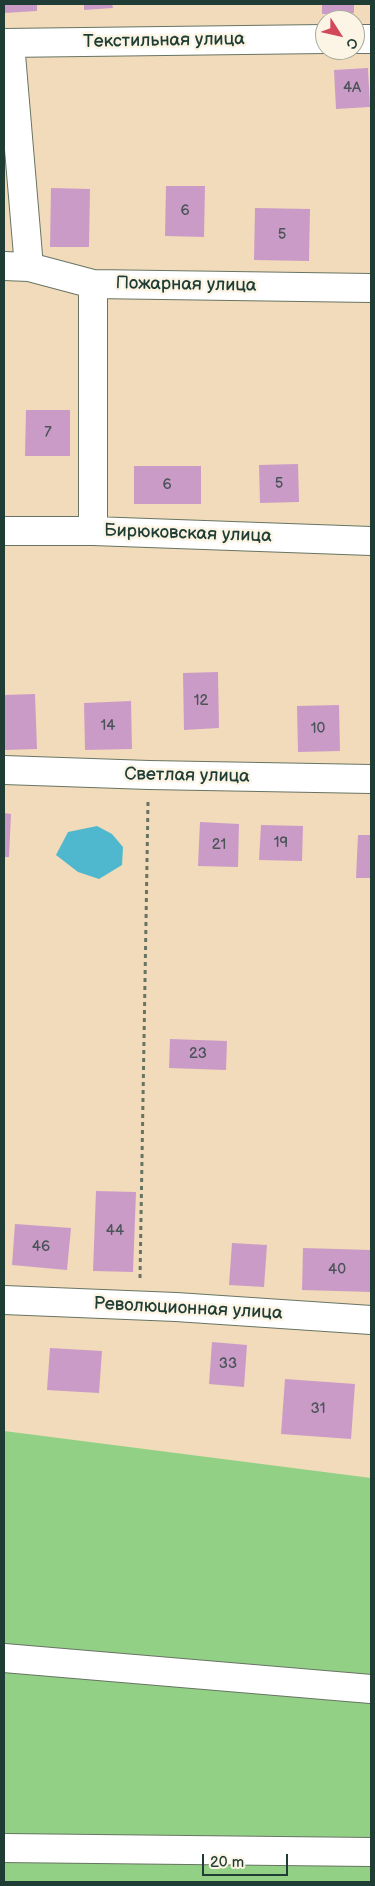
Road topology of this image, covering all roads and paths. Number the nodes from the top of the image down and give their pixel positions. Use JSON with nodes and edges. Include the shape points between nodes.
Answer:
{"nodes":[{"id":1,"x":315,"y":39,"type":"edge"},
{"id":2,"x":7,"y":43,"type":"edge"},
{"id":3,"x":16,"y":266,"type":"edge"},
{"id":4,"x":94,"y":284,"type":"junction"},
{"id":5,"x":371,"y":288,"type":"edge"},
{"id":6,"x":93,"y":530,"type":"junction"},
{"id":7,"x":4,"y":531,"type":"edge"},
{"id":8,"x":371,"y":541,"type":"edge"},
{"id":9,"x":4,"y":770,"type":"edge"},
{"id":10,"x":149,"y":775,"type":"junction"},
{"id":11,"x":371,"y":780,"type":"edge"},
{"id":12,"x":4,"y":1300,"type":"edge"},
{"id":13,"x":140,"y":1306,"type":"junction"},
{"id":14,"x":371,"y":1320,"type":"edge"},
{"id":15,"x":4,"y":1658,"type":"edge"},
{"id":16,"x":371,"y":1689,"type":"edge"},
{"id":17,"x":4,"y":1848,"type":"edge"},
{"id":18,"x":371,"y":1852,"type":"edge"}],
"edges":[{"from":1,"to":2,"type":"street","name":"Текстильная улица"},
{"from":2,"to":3,"type":"street"},
{"from":3,"to":4,"type":"street","name":"Пожарная улица"},
{"from":4,"to":5,"type":"street","name":"Пожарная улица"},
{"from":4,"to":6,"type":"street"},
{"from":6,"to":7,"type":"street","name":"Бирюковская улица"},
{"from":6,"to":8,"type":"street","name":"Бирюковская улица"},
{"from":9,"to":10,"type":"street","name":"Светлая улица"},
{"from":10,"to":11,"type":"street","name":"Светлая улица"},
{"from":10,"to":13,"type":"path"},
{"from":12,"to":13,"type":"street","name":"Революционная улица"},
{"from":13,"to":14,"type":"street","name":"Революционная улица"},
{"from":15,"to":16,"type":"street"},
{"from":17,"to":18,"type":"street"}]}
